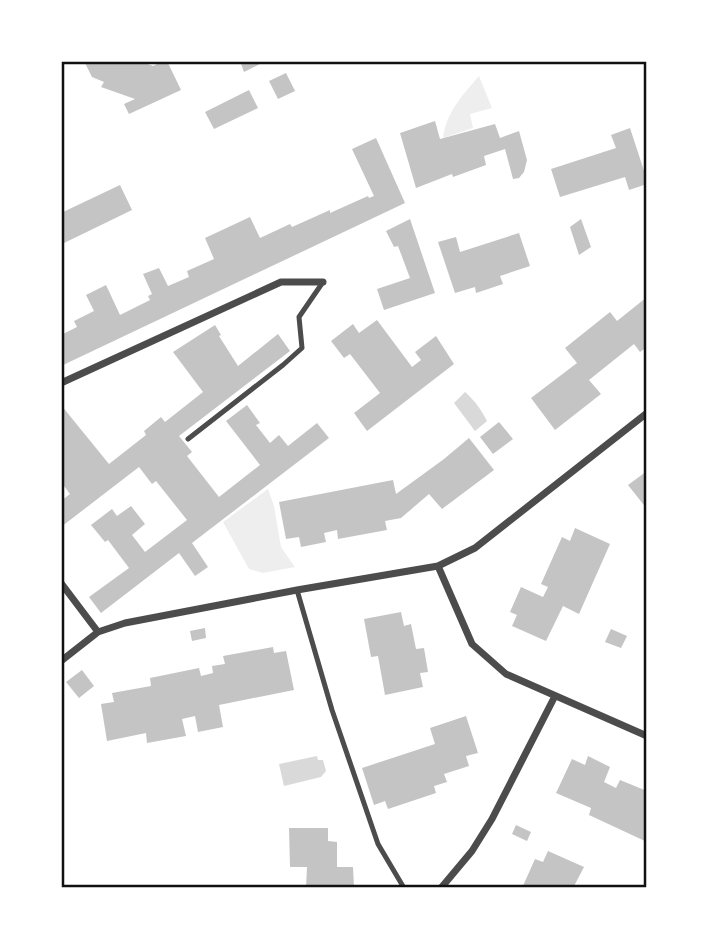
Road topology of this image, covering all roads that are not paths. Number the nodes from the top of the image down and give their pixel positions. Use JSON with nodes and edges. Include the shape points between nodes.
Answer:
{"nodes":[{"id":1,"x":323,"y":282,"type":"joint"},
{"id":2,"x":61,"y":383,"type":"edge"},
{"id":3,"x":647,"y":413,"type":"edge"},
{"id":4,"x":188,"y":439,"type":"dead end"},
{"id":5,"x":438,"y":566,"type":"junction"},
{"id":6,"x":61,"y":583,"type":"edge"},
{"id":7,"x":297,"y":590,"type":"junction"},
{"id":8,"x":98,"y":632,"type":"junction"},
{"id":9,"x":61,"y":661,"type":"edge"},
{"id":10,"x":555,"y":696,"type":"junction"},
{"id":11,"x":647,"y":736,"type":"edge"},
{"id":12,"x":404,"y":888,"type":"edge"},
{"id":13,"x":441,"y":888,"type":"edge"}],
"edges":[{"from":1,"to":2,"type":"street","via":[[281,282]]},
{"from":1,"to":4,"type":"lane","via":[[299,317],[302,348]]},
{"from":3,"to":5,"type":"street","via":[[475,548]]},
{"from":5,"to":7,"type":"street"},
{"from":5,"to":10,"type":"street","via":[[472,644],[506,674]]},
{"from":6,"to":8,"type":"street"},
{"from":7,"to":8,"type":"street"},
{"from":7,"to":12,"type":"lane","via":[[378,844]]},
{"from":8,"to":9,"type":"street"},
{"from":10,"to":11,"type":"street"},
{"from":10,"to":13,"type":"street","via":[[492,819]]}]}
